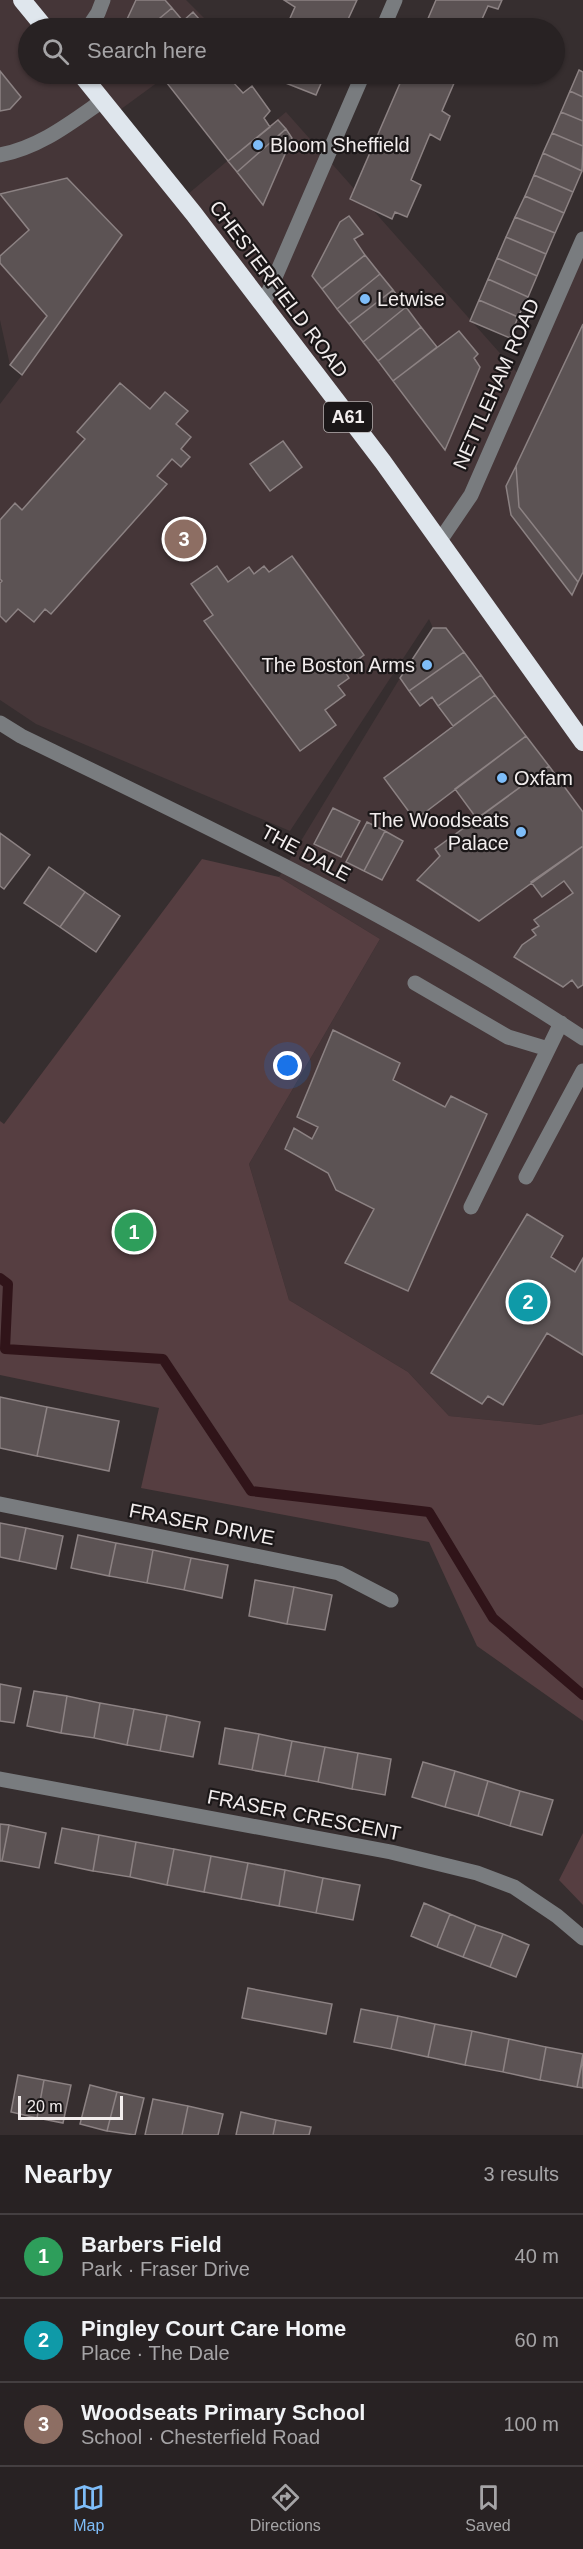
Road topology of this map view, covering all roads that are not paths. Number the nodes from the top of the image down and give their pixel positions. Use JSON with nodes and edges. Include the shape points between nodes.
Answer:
{"nodes":[{"id":1,"x":22,"y":0,"type":"edge"},
{"id":2,"x":103,"y":0,"type":"edge"},
{"id":3,"x":395,"y":0,"type":"edge"},
{"id":4,"x":37,"y":18,"type":"edge"},
{"id":5,"x":95,"y":18,"type":"edge"},
{"id":6,"x":387,"y":18,"type":"edge"},
{"id":7,"x":89,"y":84,"type":"edge"},
{"id":8,"x":359,"y":84,"type":"edge"},
{"id":9,"x":102,"y":101,"type":"junction"},
{"id":10,"x":0,"y":155,"type":"edge"},
{"id":11,"x":583,"y":239,"type":"edge"},
{"id":12,"x":263,"y":305,"type":"junction"},
{"id":13,"x":439,"y":542,"type":"junction"},
{"id":14,"x":0,"y":723,"type":"edge"},
{"id":15,"x":583,"y":741,"type":"edge"},
{"id":16,"x":415,"y":983,"type":"dead end"},
{"id":17,"x":561,"y":1023,"type":"junction"},
{"id":18,"x":583,"y":1038,"type":"edge"},
{"id":19,"x":548,"y":1049,"type":"junction"},
{"id":20,"x":583,"y":1071,"type":"edge"},
{"id":21,"x":526,"y":1177,"type":"dead end"},
{"id":22,"x":471,"y":1207,"type":"dead end"},
{"id":23,"x":0,"y":1504,"type":"edge"},
{"id":24,"x":391,"y":1600,"type":"dead end"},
{"id":25,"x":0,"y":1779,"type":"edge"},
{"id":26,"x":583,"y":1938,"type":"edge"}],
"edges":[{"from":1,"to":4,"type":"highway"},
{"from":2,"to":5,"type":"street"},
{"from":3,"to":6,"type":"street"},
{"from":7,"to":9,"type":"highway","name":"CHESTERFIELD ROAD","number":"A61"},
{"from":8,"to":12,"type":"street"},
{"from":9,"to":10,"type":"street","via":[[47,139]]},
{"from":9,"to":12,"type":"highway","name":"CHESTERFIELD ROAD","number":"A61"},
{"from":11,"to":13,"type":"street","name":"NETTLEHAM ROAD","via":[[471,495]]},
{"from":12,"to":13,"type":"highway","name":"CHESTERFIELD ROAD","number":"A61"},
{"from":13,"to":15,"type":"highway","name":"CHESTERFIELD ROAD","number":"A61"},
{"from":14,"to":17,"type":"street","name":"THE DALE","via":[[276,859],[516,993]]},
{"from":16,"to":19,"type":"street","via":[[508,1037]]},
{"from":17,"to":18,"type":"street","name":"THE DALE"},
{"from":17,"to":19,"type":"street"},
{"from":19,"to":22,"type":"street"},
{"from":20,"to":21,"type":"street"},
{"from":23,"to":24,"type":"street","name":"FRASER DRIVE","via":[[339,1573]]},
{"from":25,"to":26,"type":"street","name":"FRASER CRESCENT","via":[[391,1852],[477,1873],[514,1887]]}]}
